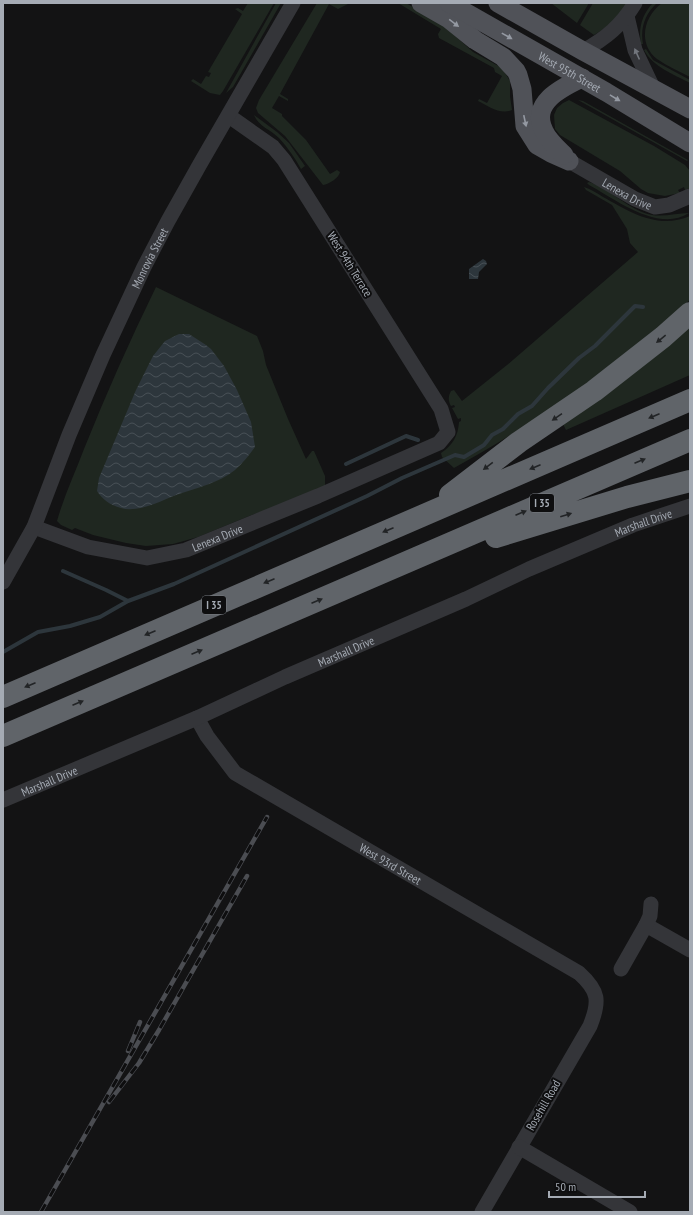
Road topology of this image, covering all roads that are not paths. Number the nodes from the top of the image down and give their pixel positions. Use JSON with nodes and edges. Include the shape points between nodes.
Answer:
{"nodes":[{"id":1,"x":293,"y":3,"type":"edge"},
{"id":2,"x":421,"y":3,"type":"edge"},
{"id":3,"x":449,"y":3,"type":"edge"},
{"id":4,"x":498,"y":3,"type":"edge"},
{"id":5,"x":631,"y":9,"type":"edge"},
{"id":6,"x":583,"y":51,"type":"junction"},
{"id":7,"x":582,"y":78,"type":"junction"},
{"id":8,"x":654,"y":90,"type":"junction"},
{"id":9,"x":690,"y":109,"type":"edge"},
{"id":10,"x":229,"y":116,"type":"junction"},
{"id":11,"x":690,"y":143,"type":"edge"},
{"id":12,"x":569,"y":161,"type":"junction"},
{"id":13,"x":690,"y":196,"type":"edge"},
{"id":14,"x":690,"y":314,"type":"edge"},
{"id":15,"x":690,"y":400,"type":"edge"},
{"id":16,"x":448,"y":432,"type":"joint"},
{"id":17,"x":690,"y":440,"type":"edge"},
{"id":18,"x":690,"y":481,"type":"edge"},
{"id":19,"x":690,"y":506,"type":"edge"},
{"id":20,"x":424,"y":514,"type":"junction"},
{"id":21,"x":34,"y":527,"type":"junction"},
{"id":22,"x":395,"y":567,"type":"junction"},
{"id":23,"x":3,"y":582,"type":"edge"},
{"id":24,"x":3,"y":697,"type":"edge"},
{"id":25,"x":198,"y":718,"type":"junction"},
{"id":26,"x":3,"y":736,"type":"edge"},
{"id":27,"x":3,"y":800,"type":"edge"},
{"id":28,"x":651,"y":904,"type":"dead end"},
{"id":29,"x":646,"y":925,"type":"junction"},
{"id":30,"x":690,"y":950,"type":"edge"},
{"id":31,"x":621,"y":968,"type":"dead end"},
{"id":32,"x":596,"y":996,"type":"joint"},
{"id":33,"x":519,"y":1147,"type":"junction"},
{"id":34,"x":482,"y":1212,"type":"edge"},
{"id":35,"x":630,"y":1212,"type":"edge"}],
"edges":[{"from":1,"to":10,"type":"street","name":"Monrovia Street"},
{"from":2,"to":12,"type":"main road","one_way":true,"via":[[449,19],[507,62],[518,75],[522,89],[525,126],[537,145]]},
{"from":3,"to":7,"type":"main road","name":"West 95th Street","one_way":true},
{"from":4,"to":6,"type":"main road","name":"West 95th Street"},
{"from":5,"to":6,"type":"street","via":[[612,32]]},
{"from":8,"to":5,"type":"street","one_way":true,"via":[[635,50]]},
{"from":6,"to":8,"type":"main road","name":"West 95th Street"},
{"from":7,"to":11,"type":"main road","name":"West 95th Street","one_way":true},
{"from":7,"to":12,"type":"main road","via":[[562,87],[541,109],[540,122],[544,133]]},
{"from":8,"to":9,"type":"main road","name":"West 95th Street"},
{"from":10,"to":16,"type":"street","name":"West 94th Terrace","via":[[273,147],[284,160],[441,409]]},
{"from":10,"to":21,"type":"street","name":"Monrovia Street","via":[[144,267],[69,435]]},
{"from":12,"to":13,"type":"street","name":"Lenexa Drive","via":[[635,199],[655,207]]},
{"from":14,"to":20,"type":"highway","one_way":true,"via":[[594,392],[519,442]]},
{"from":15,"to":20,"type":"highway","number":"I 35","one_way":true},
{"from":16,"to":21,"type":"street","name":"Lenexa Drive","via":[[439,443],[186,550],[146,558],[88,547]]},
{"from":22,"to":17,"type":"highway","number":"I 35","one_way":true},
{"from":22,"to":18,"type":"highway","one_way":true,"via":[[627,497]]},
{"from":19,"to":25,"type":"street","name":"Marshall Drive","via":[[633,525],[529,569]]},
{"from":20,"to":24,"type":"highway","number":"I 35","one_way":true},
{"from":21,"to":23,"type":"street"},
{"from":26,"to":22,"type":"highway","number":"I 35","one_way":true},
{"from":25,"to":27,"type":"street","name":"Marshall Drive"},
{"from":25,"to":32,"type":"street","name":"West 93rd Street","via":[[207,736],[235,773],[579,972],[590,983]]},
{"from":28,"to":29,"type":"street"},
{"from":29,"to":30,"type":"street"},
{"from":29,"to":31,"type":"street"},
{"from":32,"to":33,"type":"street","name":"Rosehill Road","via":[[596,1011],[590,1026]]},
{"from":33,"to":34,"type":"street","name":"Rosehill Road"},
{"from":33,"to":35,"type":"street"}]}
